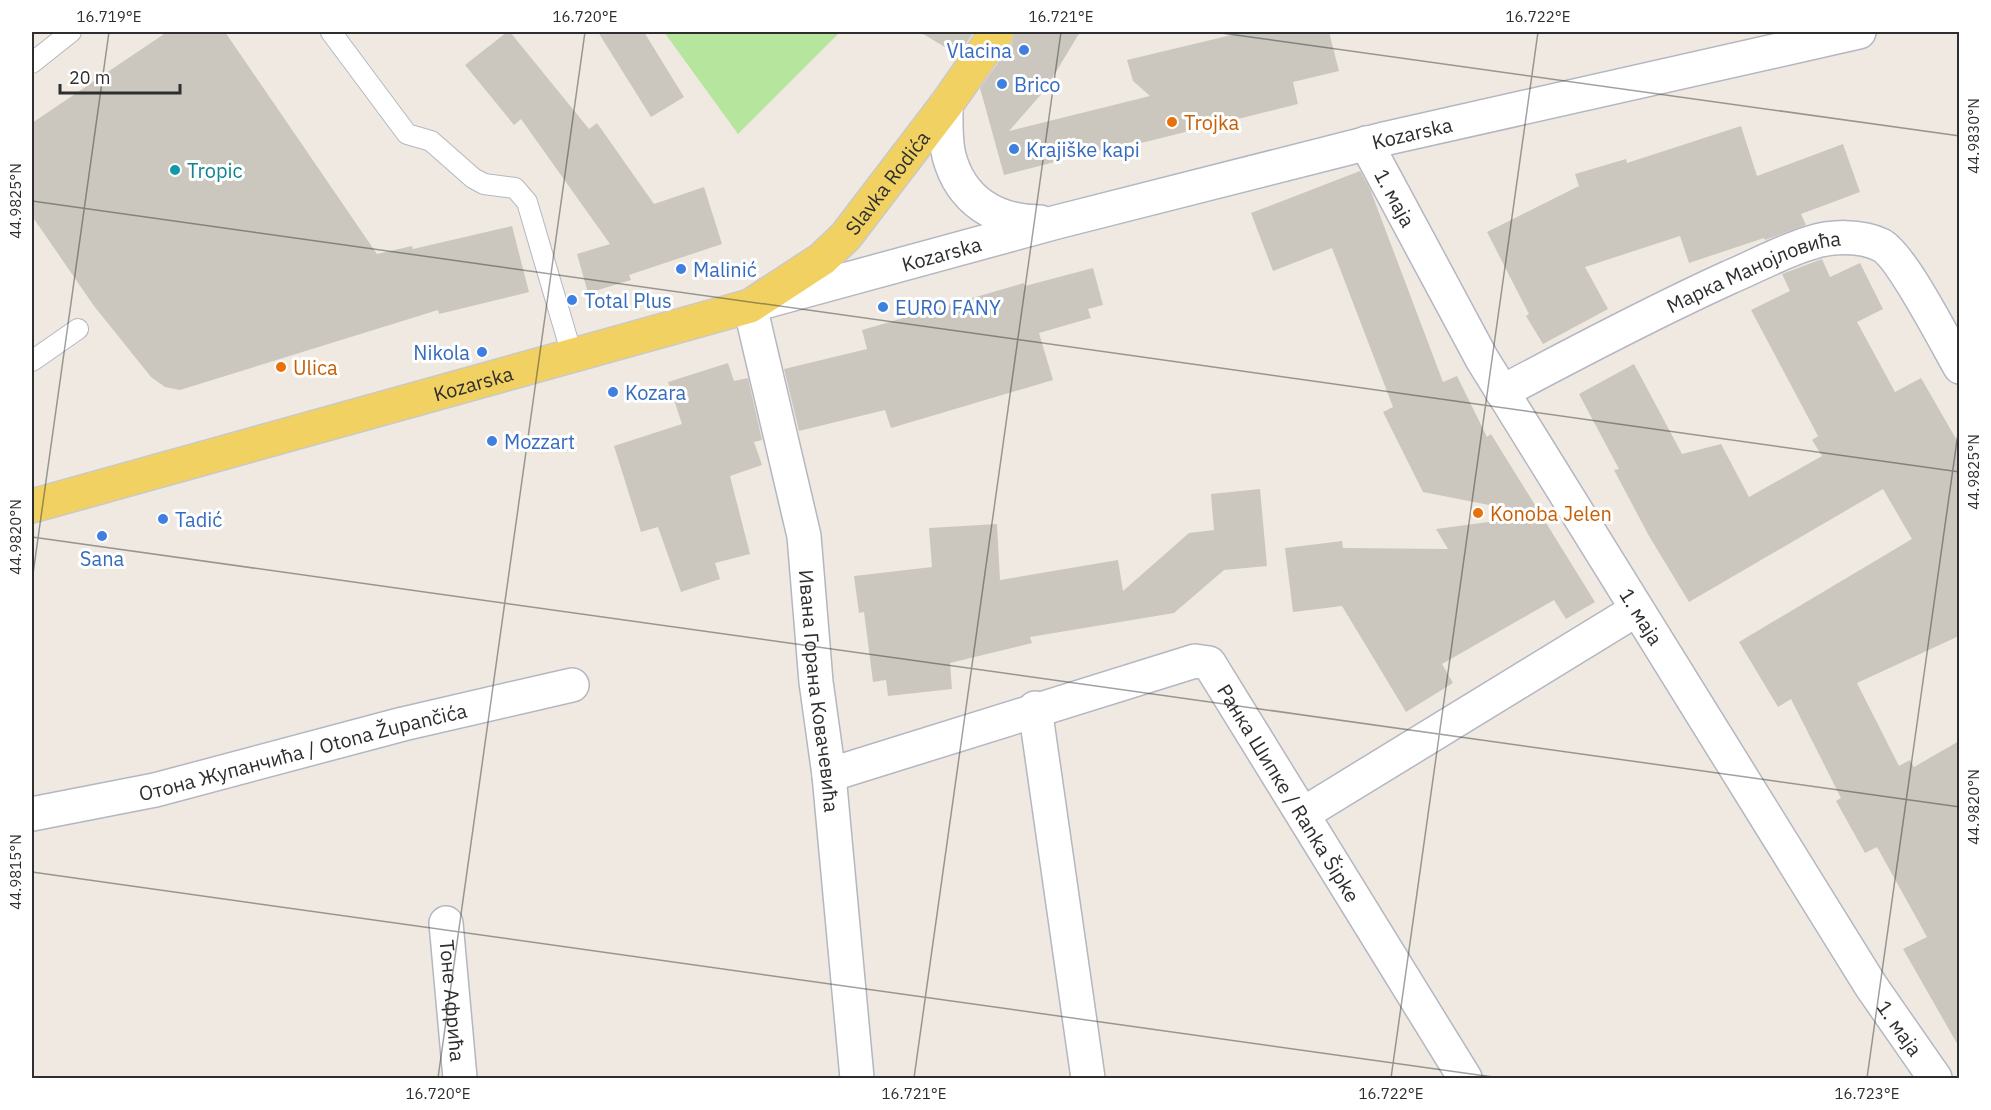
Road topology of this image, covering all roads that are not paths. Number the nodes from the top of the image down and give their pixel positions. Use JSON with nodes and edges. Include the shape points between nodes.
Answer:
{"nodes":[{"id":1,"x":71,"y":32,"type":"edge"},
{"id":2,"x":331,"y":32,"type":"edge"},
{"id":3,"x":997,"y":32,"type":"edge"},
{"id":4,"x":1859,"y":32,"type":"edge"},
{"id":5,"x":32,"y":63,"type":"edge"},
{"id":6,"x":946,"y":105,"type":"junction"},
{"id":7,"x":1366,"y":144,"type":"junction"},
{"id":8,"x":1057,"y":222,"type":"junction"},
{"id":9,"x":750,"y":306,"type":"junction"},
{"id":10,"x":78,"y":329,"type":"dead end"},
{"id":11,"x":572,"y":356,"type":"junction"},
{"id":12,"x":32,"y":361,"type":"edge"},
{"id":13,"x":1959,"y":368,"type":"edge"},
{"id":14,"x":1502,"y":392,"type":"junction"},
{"id":15,"x":32,"y":506,"type":"edge"},
{"id":16,"x":1636,"y":610,"type":"junction"},
{"id":17,"x":572,"y":685,"type":"dead end"},
{"id":18,"x":1035,"y":708,"type":"junction"},
{"id":19,"x":829,"y":775,"type":"junction"},
{"id":20,"x":32,"y":814,"type":"edge"},
{"id":21,"x":1304,"y":814,"type":"junction"},
{"id":22,"x":446,"y":923,"type":"dead end"},
{"id":23,"x":460,"y":1078,"type":"edge"},
{"id":24,"x":857,"y":1078,"type":"edge"},
{"id":25,"x":1088,"y":1078,"type":"edge"},
{"id":26,"x":1465,"y":1078,"type":"edge"},
{"id":27,"x":1935,"y":1078,"type":"edge"}],
"edges":[{"from":1,"to":5,"type":"lane"},
{"from":2,"to":11,"type":"lane","via":[[407,134],[431,141],[484,184],[515,188],[527,202]]},
{"from":3,"to":6,"type":"main road","name":"Slavka Rodića"},
{"from":4,"to":7,"type":"street","name":"Kozarska"},
{"from":6,"to":8,"type":"street","via":[[949,157],[962,185],[977,202],[1017,222]]},
{"from":6,"to":9,"type":"main road","name":"Slavka Rodića","via":[[846,236],[822,259]]},
{"from":7,"to":8,"type":"street","name":"Kozarska"},
{"from":7,"to":14,"type":"street","name":"1. маја"},
{"from":8,"to":9,"type":"street","name":"Kozarska"},
{"from":9,"to":11,"type":"main road","name":"Kozarska"},
{"from":9,"to":19,"type":"street","name":"Ивана Горана Ковачевића","via":[[804,536],[816,682]]},
{"from":10,"to":12,"type":"lane"},
{"from":11,"to":15,"type":"main road","name":"Kozarska"},
{"from":13,"to":14,"type":"street","name":"Марка Манојловића","via":[[1899,263],[1882,246],[1832,238],[1809,243],[1704,289]]},
{"from":14,"to":16,"type":"street","name":"1. маја"},
{"from":16,"to":21,"type":"street"},
{"from":16,"to":27,"type":"street","name":"1. маја","via":[[1871,986]]},
{"from":17,"to":20,"type":"street","name":"Отона Жупанчића / Otona Župančića","via":[[403,724],[155,790]]},
{"from":18,"to":19,"type":"street","name":"Ранка Шипке / Ranka Šipke"},
{"from":18,"to":21,"type":"street","name":"Ранка Шипке / Ranka Šipke","via":[[1195,661],[1209,663]]},
{"from":18,"to":25,"type":"street"},
{"from":19,"to":24,"type":"street","name":"Ивана Горана Ковачевића"},
{"from":21,"to":26,"type":"street","name":"Ранка Шипке / Ranka Šipke"},
{"from":22,"to":23,"type":"street","name":"Тоне Афрића"}]}
